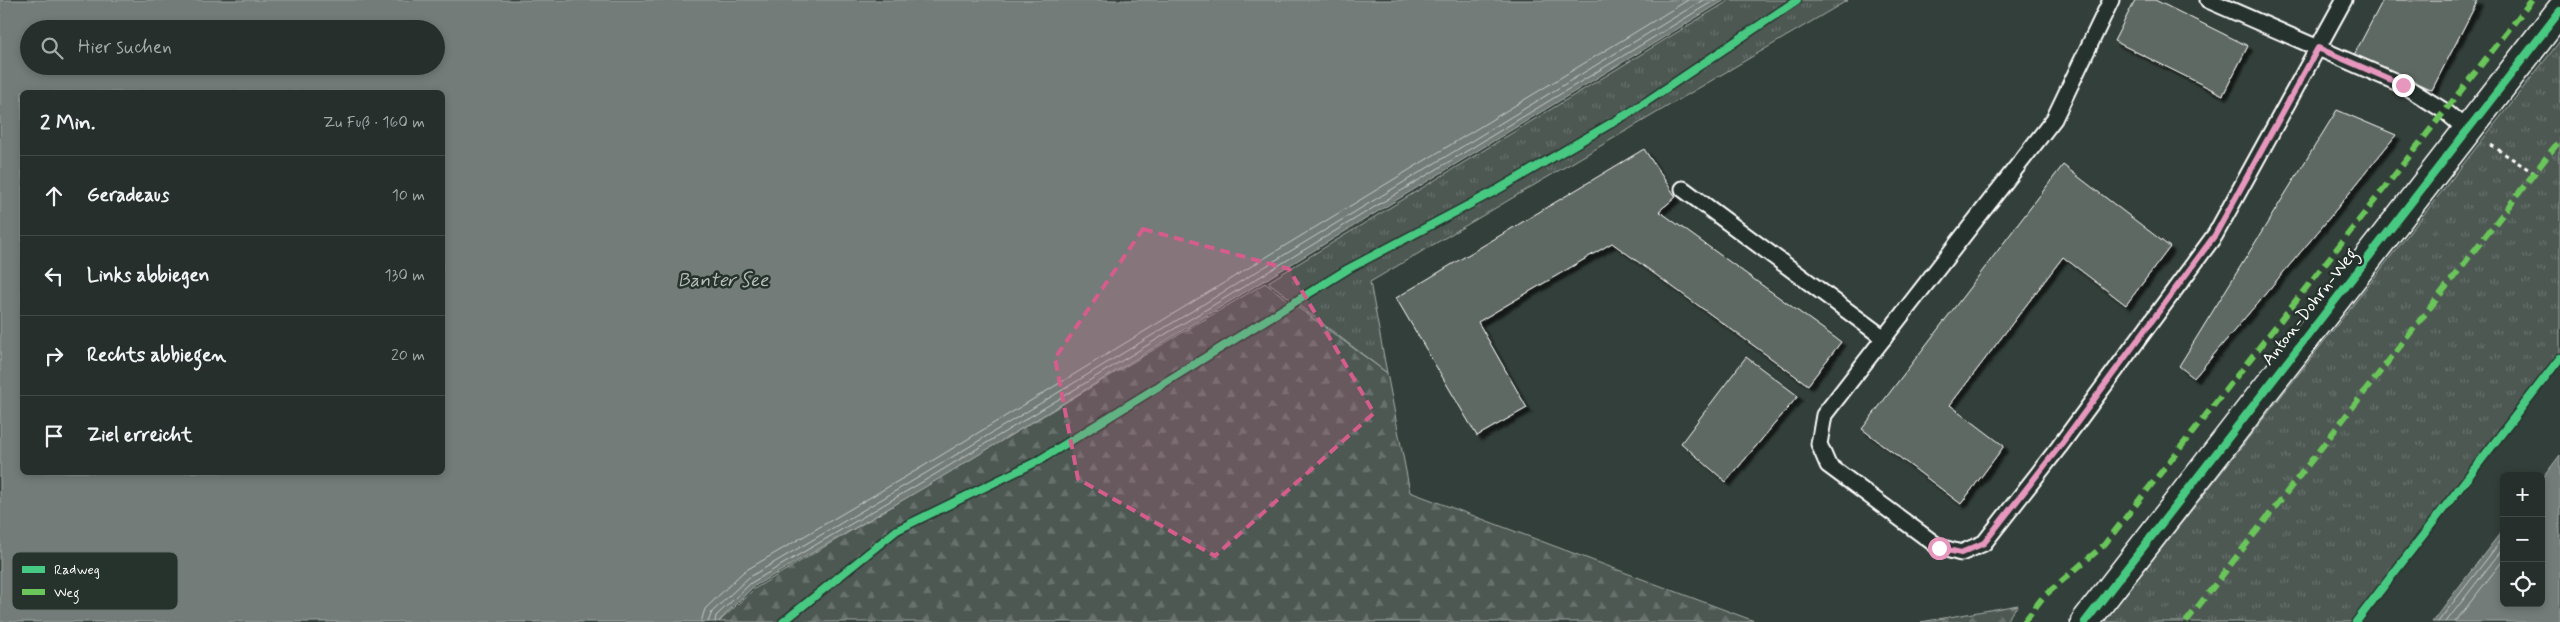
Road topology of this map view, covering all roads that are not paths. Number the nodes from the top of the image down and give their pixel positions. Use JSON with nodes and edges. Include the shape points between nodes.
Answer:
{"nodes":[{"id":1,"x":2111,"y":0,"type":"edge"},
{"id":2,"x":2208,"y":0,"type":"edge"},
{"id":3,"x":2344,"y":0,"type":"edge"},
{"id":4,"x":2560,"y":11,"type":"edge"},
{"id":5,"x":2318,"y":48,"type":"junction"},
{"id":6,"x":2467,"y":130,"type":"junction"},
{"id":7,"x":1683,"y":189,"type":"dead end"},
{"id":8,"x":1884,"y":338,"type":"junction"},
{"id":9,"x":2085,"y":622,"type":"edge"}],
"edges":[{"from":1,"to":8,"type":"lane","via":[[2054,119]]},
{"from":2,"to":5,"type":"lane"},
{"from":3,"to":5,"type":"lane"},
{"from":4,"to":6,"type":"street","name":"Anton-Dohrn-Weg"},
{"from":5,"to":6,"type":"lane","via":[[2403,85],[2446,112]]},
{"from":5,"to":8,"type":"lane","via":[[2215,235],[1984,543],[1961,553],[1939,548],[1828,465],[1819,444],[1824,415]]},
{"from":6,"to":9,"type":"street","name":"Anton-Dohrn-Weg"},
{"from":7,"to":8,"type":"lane"}]}
